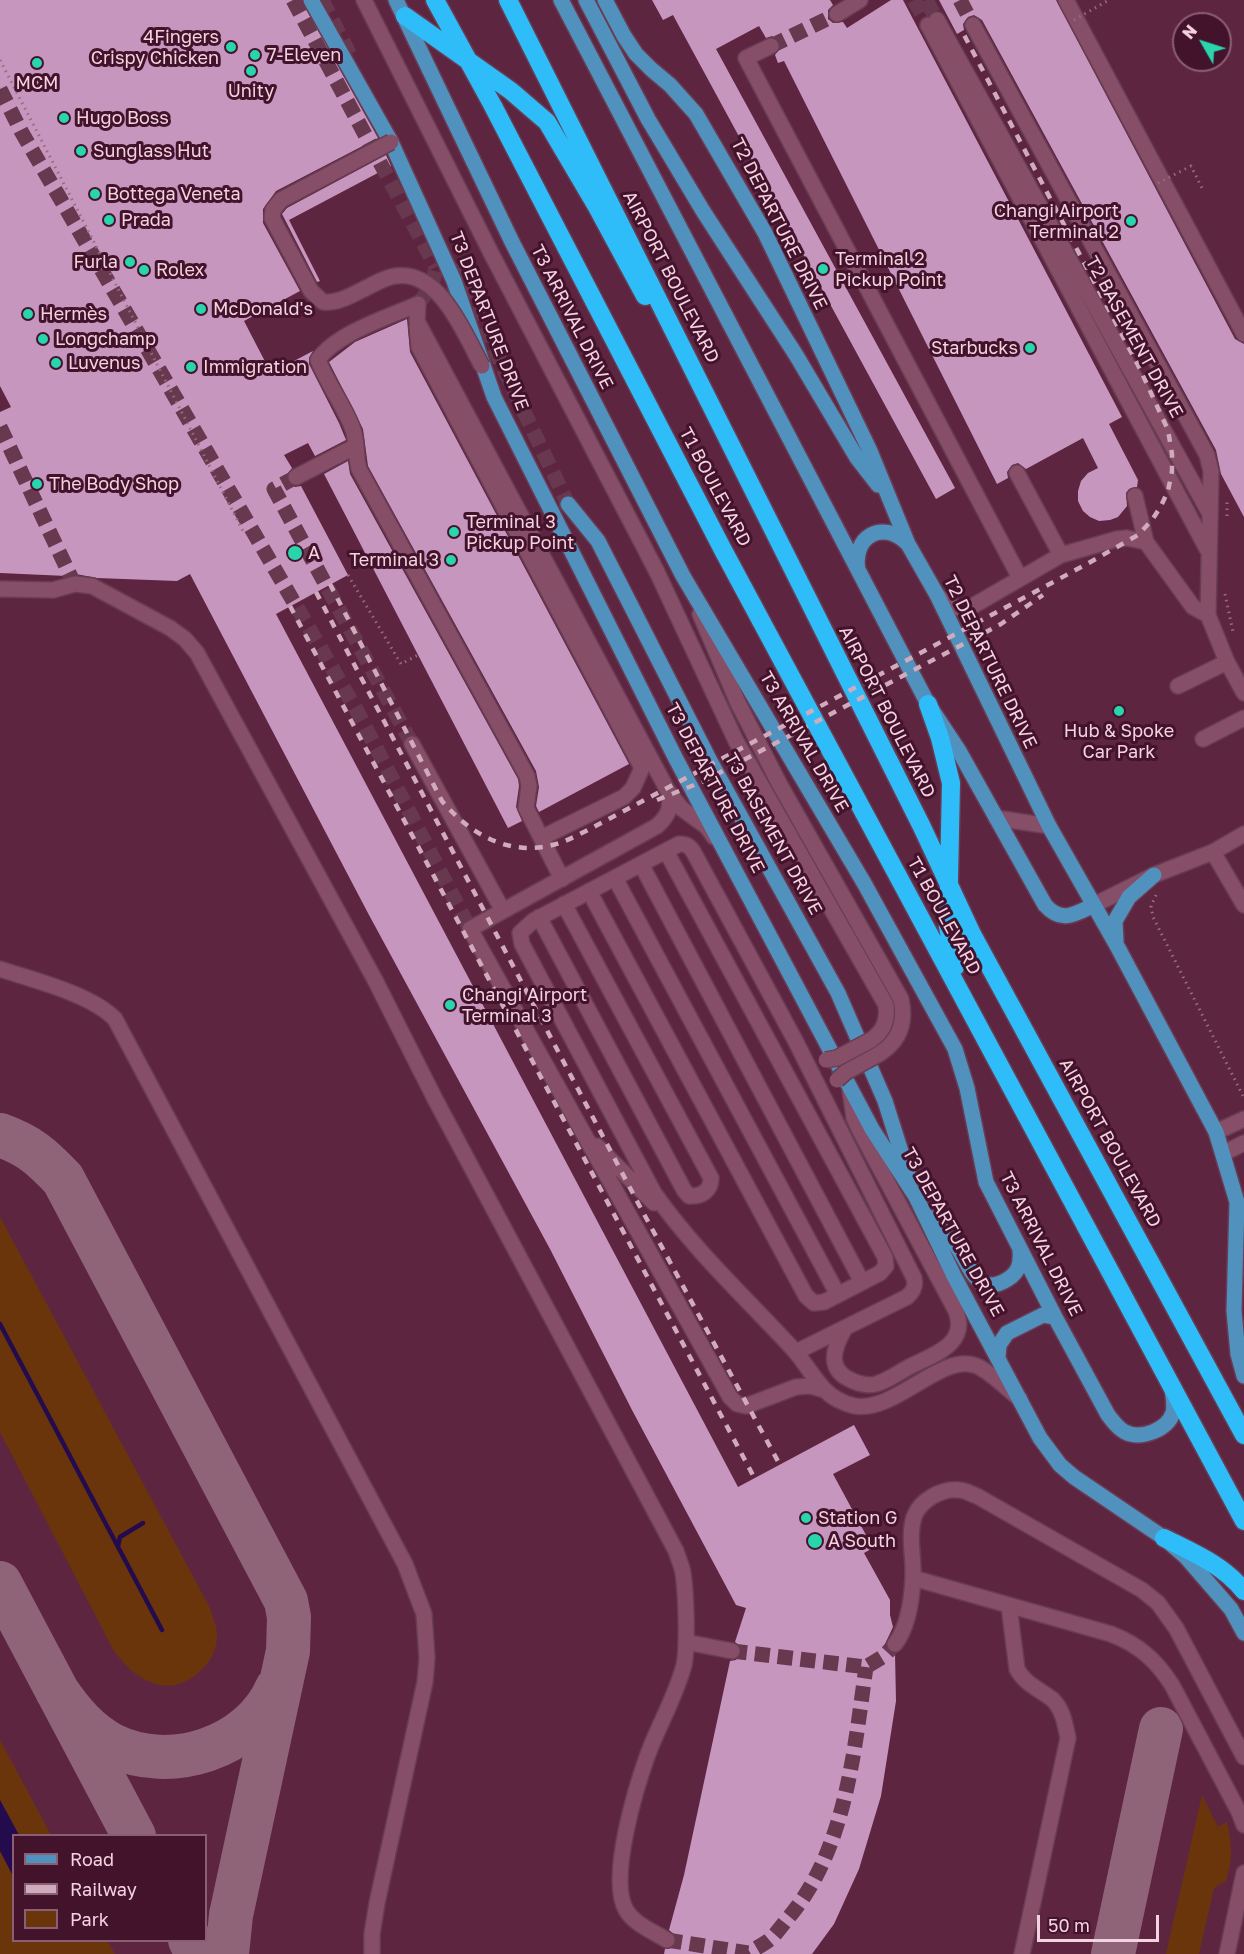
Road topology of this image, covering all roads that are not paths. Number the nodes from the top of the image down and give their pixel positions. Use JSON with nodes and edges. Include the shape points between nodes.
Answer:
{"nodes":[{"id":1,"x":311,"y":0,"type":"edge"},
{"id":2,"x":364,"y":0,"type":"edge"},
{"id":3,"x":396,"y":0,"type":"edge"},
{"id":4,"x":435,"y":0,"type":"edge"},
{"id":5,"x":508,"y":0,"type":"edge"},
{"id":6,"x":561,"y":0,"type":"edge"},
{"id":7,"x":586,"y":0,"type":"edge"},
{"id":8,"x":605,"y":0,"type":"edge"},
{"id":9,"x":860,"y":0,"type":"edge"},
{"id":10,"x":1066,"y":0,"type":"edge"},
{"id":11,"x":837,"y":14,"type":"tunnel mouth"},
{"id":12,"x":405,"y":16,"type":"junction"},
{"id":13,"x":973,"y":25,"type":"tunnel mouth"},
{"id":14,"x":771,"y":46,"type":"tunnel mouth"},
{"id":15,"x":391,"y":142,"type":"junction"},
{"id":16,"x":512,"y":242,"type":"junction"},
{"id":17,"x":491,"y":253,"type":"junction"},
{"id":18,"x":417,"y":321,"type":"junction"},
{"id":19,"x":674,"y":329,"type":"junction"},
{"id":20,"x":1244,"y":334,"type":"edge"},
{"id":21,"x":482,"y":366,"type":"junction"},
{"id":22,"x":356,"y":446,"type":"junction"},
{"id":23,"x":1017,"y":473,"type":"dead end"},
{"id":24,"x":296,"y":477,"type":"tunnel mouth"},
{"id":25,"x":1135,"y":496,"type":"dead end"},
{"id":26,"x":891,"y":502,"type":"junction"},
{"id":27,"x":568,"y":504,"type":"tunnel mouth"},
{"id":28,"x":1210,"y":514,"type":"junction"},
{"id":29,"x":1146,"y":542,"type":"junction"},
{"id":30,"x":908,"y":544,"type":"junction"},
{"id":31,"x":1209,"y":552,"type":"junction"},
{"id":32,"x":1061,"y":555,"type":"junction"},
{"id":33,"x":859,"y":573,"type":"junction"},
{"id":34,"x":683,"y":576,"type":"junction"},
{"id":35,"x":1020,"y":578,"type":"junction"},
{"id":36,"x":0,"y":589,"type":"edge"},
{"id":37,"x":937,"y":595,"type":"junction"},
{"id":38,"x":1208,"y":615,"type":"junction"},
{"id":39,"x":1227,"y":662,"type":"junction"},
{"id":40,"x":1178,"y":686,"type":"dead end"},
{"id":41,"x":1244,"y":693,"type":"edge"},
{"id":42,"x":928,"y":704,"type":"junction"},
{"id":43,"x":1244,"y":718,"type":"edge"},
{"id":44,"x":1203,"y":740,"type":"dead end"},
{"id":45,"x":412,"y":744,"type":"tunnel mouth"},
{"id":46,"x":669,"y":791,"type":"junction"},
{"id":47,"x":996,"y":818,"type":"junction"},
{"id":48,"x":1049,"y":826,"type":"junction"},
{"id":49,"x":1244,"y":834,"type":"edge"},
{"id":50,"x":541,"y":838,"type":"junction"},
{"id":51,"x":721,"y":842,"type":"junction"},
{"id":52,"x":666,"y":850,"type":"junction"},
{"id":53,"x":1213,"y":852,"type":"junction"},
{"id":54,"x":640,"y":864,"type":"junction"},
{"id":55,"x":1154,"y":874,"type":"junction"},
{"id":56,"x":615,"y":878,"type":"junction"},
{"id":57,"x":562,"y":879,"type":"junction"},
{"id":58,"x":589,"y":891,"type":"junction"},
{"id":59,"x":564,"y":904,"type":"junction"},
{"id":60,"x":1094,"y":905,"type":"junction"},
{"id":61,"x":1244,"y":905,"type":"edge"},
{"id":62,"x":503,"y":911,"type":"junction"},
{"id":63,"x":539,"y":918,"type":"junction"},
{"id":64,"x":1116,"y":944,"type":"junction"},
{"id":65,"x":0,"y":969,"type":"edge"},
{"id":66,"x":962,"y":992,"type":"junction"},
{"id":67,"x":796,"y":1042,"type":"junction"},
{"id":68,"x":843,"y":1082,"type":"junction"},
{"id":69,"x":1244,"y":1119,"type":"edge"},
{"id":70,"x":838,"y":1123,"type":"junction"},
{"id":71,"x":1216,"y":1132,"type":"junction"},
{"id":72,"x":584,"y":1134,"type":"junction"},
{"id":73,"x":1244,"y":1143,"type":"edge"},
{"id":74,"x":1224,"y":1154,"type":"junction"},
{"id":75,"x":918,"y":1203,"type":"junction"},
{"id":76,"x":682,"y":1230,"type":"junction"},
{"id":77,"x":1020,"y":1251,"type":"junction"},
{"id":78,"x":862,"y":1282,"type":"junction"},
{"id":79,"x":838,"y":1295,"type":"junction"},
{"id":80,"x":1055,"y":1317,"type":"junction"},
{"id":81,"x":845,"y":1328,"type":"junction"},
{"id":82,"x":796,"y":1352,"type":"junction"},
{"id":83,"x":998,"y":1357,"type":"junction"},
{"id":84,"x":1244,"y":1376,"type":"edge"},
{"id":85,"x":1172,"y":1388,"type":"junction"},
{"id":86,"x":825,"y":1390,"type":"junction"},
{"id":87,"x":1021,"y":1400,"type":"junction"},
{"id":88,"x":1244,"y":1435,"type":"edge"},
{"id":89,"x":1244,"y":1521,"type":"edge"},
{"id":90,"x":1164,"y":1538,"type":"junction"},
{"id":91,"x":913,"y":1578,"type":"junction"},
{"id":92,"x":1244,"y":1592,"type":"edge"},
{"id":93,"x":1009,"y":1606,"type":"junction"},
{"id":94,"x":1244,"y":1633,"type":"edge"},
{"id":95,"x":686,"y":1642,"type":"junction"},
{"id":96,"x":895,"y":1644,"type":"tunnel mouth"},
{"id":97,"x":732,"y":1651,"type":"tunnel mouth"},
{"id":98,"x":1244,"y":1757,"type":"edge"},
{"id":99,"x":1244,"y":1825,"type":"edge"},
{"id":100,"x":1244,"y":1873,"type":"edge"},
{"id":101,"x":667,"y":1940,"type":"tunnel mouth"},
{"id":102,"x":372,"y":1954,"type":"edge"},
{"id":103,"x":1022,"y":1954,"type":"edge"},
{"id":104,"x":1227,"y":1954,"type":"edge"}],
"edges":[{"from":1,"to":15,"type":"main road","name":"T3 DEPARTURE DRIVE"},
{"from":2,"to":17,"type":"lane"},
{"from":3,"to":12,"type":"main road","name":"T3 ARRIVAL DRIVE"},
{"from":4,"to":66,"type":"highway","name":"T1 BOULEVARD","via":[[723,550]]},
{"from":5,"to":19,"type":"highway","name":"AIRPORT BOULEVARD"},
{"from":6,"to":33,"type":"main road","name":"AIRPORT BOULEVARD"},
{"from":7,"to":26,"type":"main road","via":[[648,119],[703,211],[857,458]]},
{"from":8,"to":26,"type":"main road","name":"T2 DEPARTURE DRIVE","via":[[636,54],[686,100],[707,130],[765,233]]},
{"from":9,"to":11,"type":"lane"},
{"from":10,"to":20,"type":"lane"},
{"from":12,"to":16,"type":"main road","name":"T3 ARRIVAL DRIVE"},
{"from":12,"to":19,"type":"highway","via":[[511,91],[547,122],[645,297]]},
{"from":13,"to":28,"type":"lane","via":[[1207,454],[1211,471]]},
{"from":14,"to":35,"type":"lane","via":[[746,58]]},
{"from":15,"to":21,"type":"main road","name":"T3 DEPARTURE DRIVE","bridge":true,"via":[[454,281]]},
{"from":15,"to":21,"type":"lane","bridge":true,"via":[[281,200],[272,218],[311,291],[323,302],[337,301],[386,278],[408,276],[419,280],[449,306]]},
{"from":16,"to":17,"type":"lane"},
{"from":16,"to":34,"type":"main road","name":"T3 ARRIVAL DRIVE"},
{"from":17,"to":67,"type":"lane","bridge":true,"via":[[657,572],[736,741],[886,1005],[882,1030],[837,1058],[812,1058]]},
{"from":18,"to":22,"type":"lane","via":[[418,304],[345,336],[318,360],[353,429]]},
{"from":18,"to":46,"type":"lane"},
{"from":18,"to":50,"type":"lane","via":[[419,347],[642,768],[624,797]]},
{"from":19,"to":88,"type":"highway","name":"AIRPORT BOULEVARD","via":[[972,934]]},
{"from":21,"to":51,"type":"main road","name":"T3 DEPARTURE DRIVE","via":[[494,397]]},
{"from":22,"to":24,"type":"lane"},
{"from":22,"to":50,"type":"lane","via":[[359,469],[527,776],[526,808]]},
{"from":23,"to":32,"type":"lane"},
{"from":25,"to":29,"type":"lane"},
{"from":26,"to":30,"type":"main road","name":"T2 DEPARTURE DRIVE"},
{"from":27,"to":75,"type":"main road","name":"T3 BASEMENT DRIVE","via":[[598,541],[709,759],[838,993],[885,1101]]},
{"from":28,"to":31,"type":"lane"},
{"from":28,"to":31,"type":"lane","name":"T2 BASEMENT DRIVE","via":[[932,23]]},
{"from":29,"to":32,"type":"lane","via":[[1117,539]]},
{"from":29,"to":38,"type":"lane","via":[[1193,607]]},
{"from":30,"to":33,"type":"main road","via":[[891,532],[872,534],[858,550]]},
{"from":30,"to":37,"type":"main road","name":"T2 DEPARTURE DRIVE"},
{"from":31,"to":38,"type":"lane"},
{"from":32,"to":35,"type":"lane"},
{"from":33,"to":42,"type":"main road","name":"AIRPORT BOULEVARD"},
{"from":34,"to":68,"type":"lane","bridge":true,"via":[[738,703],[901,999],[903,1017],[892,1044],[846,1072]]},
{"from":34,"to":77,"type":"main road","name":"T3 ARRIVAL DRIVE","via":[[864,883],[955,1049],[986,1182]]},
{"from":35,"to":37,"type":"lane","via":[[971,607],[954,608]]},
{"from":36,"to":95,"type":"lane","via":[[53,590],[73,580],[92,586],[185,639],[197,653],[375,980],[676,1551],[683,1572]]},
{"from":37,"to":48,"type":"main road","name":"T2 DEPARTURE DRIVE"},
{"from":38,"to":39,"type":"lane"},
{"from":39,"to":40,"type":"lane"},
{"from":39,"to":41,"type":"lane"},
{"from":42,"to":47,"type":"main road","name":"AIRPORT BOULEVARD"},
{"from":42,"to":66,"type":"highway","via":[[951,783],[948,927]]},
{"from":43,"to":44,"type":"lane"},
{"from":45,"to":62,"type":"lane"},
{"from":46,"to":51,"type":"lane","via":[[681,808],[707,826]]},
{"from":46,"to":57,"type":"lane","via":[[669,811],[657,826]]},
{"from":47,"to":48,"type":"lane"},
{"from":47,"to":60,"type":"main road","name":"AIRPORT BOULEVARD","via":[[1050,910],[1069,916]]},
{"from":48,"to":60,"type":"main road","name":"T2 DEPARTURE DRIVE"},
{"from":49,"to":53,"type":"lane"},
{"from":50,"to":57,"type":"lane"},
{"from":51,"to":68,"type":"main road","name":"T3 DEPARTURE DRIVE"},
{"from":52,"to":54,"type":"lane"},
{"from":52,"to":67,"type":"lane","via":[[685,843],[690,847]]},
{"from":52,"to":78,"type":"lane","via":[[885,1257],[886,1266],[880,1273]]},
{"from":53,"to":55,"type":"lane"},
{"from":53,"to":61,"type":"lane"},
{"from":54,"to":56,"type":"lane"},
{"from":54,"to":78,"type":"lane"},
{"from":55,"to":60,"type":"lane"},
{"from":55,"to":64,"type":"main road","via":[[1129,897],[1115,921]]},
{"from":56,"to":58,"type":"lane"},
{"from":56,"to":79,"type":"lane"},
{"from":57,"to":62,"type":"lane"},
{"from":58,"to":59,"type":"lane"},
{"from":58,"to":79,"type":"lane","via":[[807,1296],[814,1303]]},
{"from":59,"to":63,"type":"lane"},
{"from":59,"to":63,"type":"lane","via":[[711,1178],[707,1191],[696,1197],[684,1190]]},
{"from":60,"to":64,"type":"main road","name":"T2 DEPARTURE DRIVE"},
{"from":62,"to":72,"type":"lane","via":[[470,929]]},
{"from":63,"to":76,"type":"lane","via":[[520,933],[522,944],[654,1193]]},
{"from":64,"to":71,"type":"main road","name":"T2 DEPARTURE DRIVE"},
{"from":65,"to":102,"type":"lane","via":[[86,999],[115,1019],[417,1593],[427,1635],[425,1682],[377,1903]]},
{"from":66,"to":85,"type":"highway"},
{"from":67,"to":70,"type":"lane"},
{"from":68,"to":70,"type":"lane","via":[[832,1091]]},
{"from":68,"to":75,"type":"main road","name":"T3 DEPARTURE DRIVE"},
{"from":68,"to":81,"type":"lane","via":[[854,1118],[956,1311],[960,1327],[944,1349],[874,1385],[858,1383],[840,1374],[834,1354]]},
{"from":69,"to":71,"type":"lane"},
{"from":70,"to":81,"type":"lane","via":[[915,1284],[907,1297]]},
{"from":71,"to":74,"type":"main road","name":"T2 DEPARTURE DRIVE"},
{"from":72,"to":76,"type":"lane"},
{"from":72,"to":86,"type":"lane","via":[[730,1397],[746,1406],[796,1387]]},
{"from":73,"to":74,"type":"lane"},
{"from":74,"to":84,"type":"main road","name":"T2 DEPARTURE DRIVE","via":[[1237,1202],[1233,1311]]},
{"from":75,"to":77,"type":"main road","via":[[955,1244],[979,1281],[995,1285],[1011,1278],[1020,1264]]},
{"from":75,"to":83,"type":"main road","name":"T3 DEPARTURE DRIVE"},
{"from":76,"to":82,"type":"lane"},
{"from":77,"to":80,"type":"main road","name":"T3 ARRIVAL DRIVE"},
{"from":78,"to":79,"type":"lane"},
{"from":80,"to":83,"type":"main road","via":[[1044,1315],[1007,1333],[999,1345]]},
{"from":80,"to":85,"type":"main road","name":"T3 ARRIVAL DRIVE","via":[[1108,1415],[1121,1430],[1139,1436],[1164,1425],[1173,1414]]},
{"from":81,"to":82,"type":"lane"},
{"from":82,"to":86,"type":"lane"},
{"from":83,"to":87,"type":"main road","name":"T3 DEPARTURE DRIVE"},
{"from":85,"to":89,"type":"highway"},
{"from":86,"to":87,"type":"lane","via":[[838,1400],[862,1407],[885,1402],[950,1367],[968,1364],[987,1372]]},
{"from":87,"to":90,"type":"main road","name":"T3 DEPARTURE DRIVE","via":[[1040,1438],[1060,1465]]},
{"from":90,"to":92,"type":"highway","via":[[1211,1561]]},
{"from":90,"to":94,"type":"main road","via":[[1218,1593]]},
{"from":91,"to":93,"type":"lane"},
{"from":91,"to":96,"type":"lane","via":[[902,1634]]},
{"from":91,"to":98,"type":"lane","via":[[914,1516],[929,1498],[943,1491],[960,1490],[976,1496],[1142,1590],[1158,1603],[1176,1628]]},
{"from":93,"to":99,"type":"lane","via":[[1111,1634],[1143,1650],[1172,1685]]},
{"from":93,"to":103,"type":"lane","via":[[1017,1669],[1053,1700],[1064,1716],[1068,1738]]},
{"from":95,"to":97,"type":"lane"},
{"from":95,"to":101,"type":"lane","via":[[684,1664],[632,1806],[620,1869],[626,1910]]},
{"from":100,"to":104,"type":"lane"}]}
